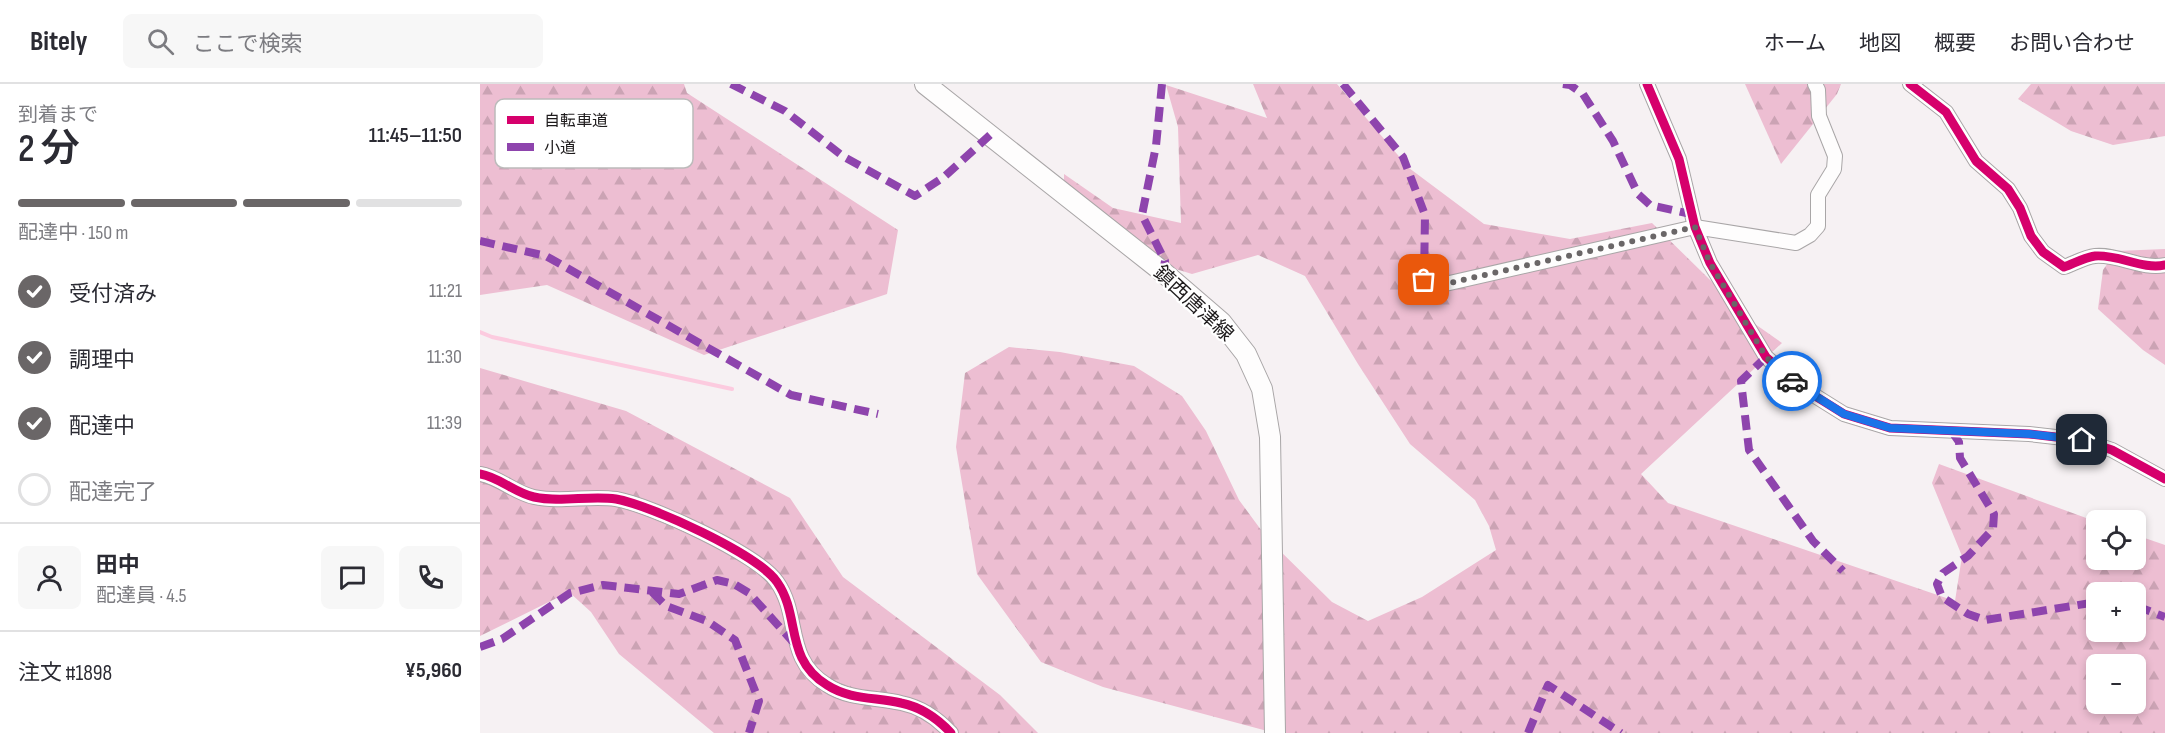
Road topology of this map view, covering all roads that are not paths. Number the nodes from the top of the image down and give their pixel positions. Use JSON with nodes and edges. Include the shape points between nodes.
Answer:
{"nodes":[{"id":1,"x":925,"y":84,"type":"edge"},
{"id":2,"x":1647,"y":84,"type":"edge"},
{"id":3,"x":1815,"y":84,"type":"edge"},
{"id":4,"x":1910,"y":84,"type":"edge"},
{"id":5,"x":1695,"y":227,"type":"junction"},
{"id":6,"x":2165,"y":265,"type":"edge"},
{"id":7,"x":1424,"y":280,"type":"dead end"},
{"id":8,"x":480,"y":474,"type":"edge"},
{"id":9,"x":2165,"y":480,"type":"edge"},
{"id":10,"x":951,"y":733,"type":"edge"},
{"id":11,"x":1275,"y":733,"type":"edge"}],
"edges":[{"from":1,"to":11,"type":"main road","name":"鎮西唐津線","via":[[1163,272],[1221,322],[1246,354],[1262,389],[1270,437]]},
{"from":2,"to":5,"type":"street","via":[[1679,159]]},
{"from":3,"to":5,"type":"street","via":[[1820,116],[1835,156],[1834,170],[1818,195],[1818,226],[1796,243]]},
{"from":4,"to":6,"type":"street","via":[[1946,112],[1976,161],[2008,189],[2043,252],[2064,267],[2094,256],[2127,259],[2152,267]]},
{"from":5,"to":7,"type":"street","via":[[1432,287]]},
{"from":5,"to":9,"type":"street","via":[[1710,263],[1766,357],[1796,384],[1844,414],[1890,428],[2082,440],[2112,450]]},
{"from":8,"to":10,"type":"street","via":[[531,497],[618,500],[657,513],[740,551],[777,581],[788,601],[796,645],[805,664],[825,684],[847,696],[903,703],[925,711]]}]}
